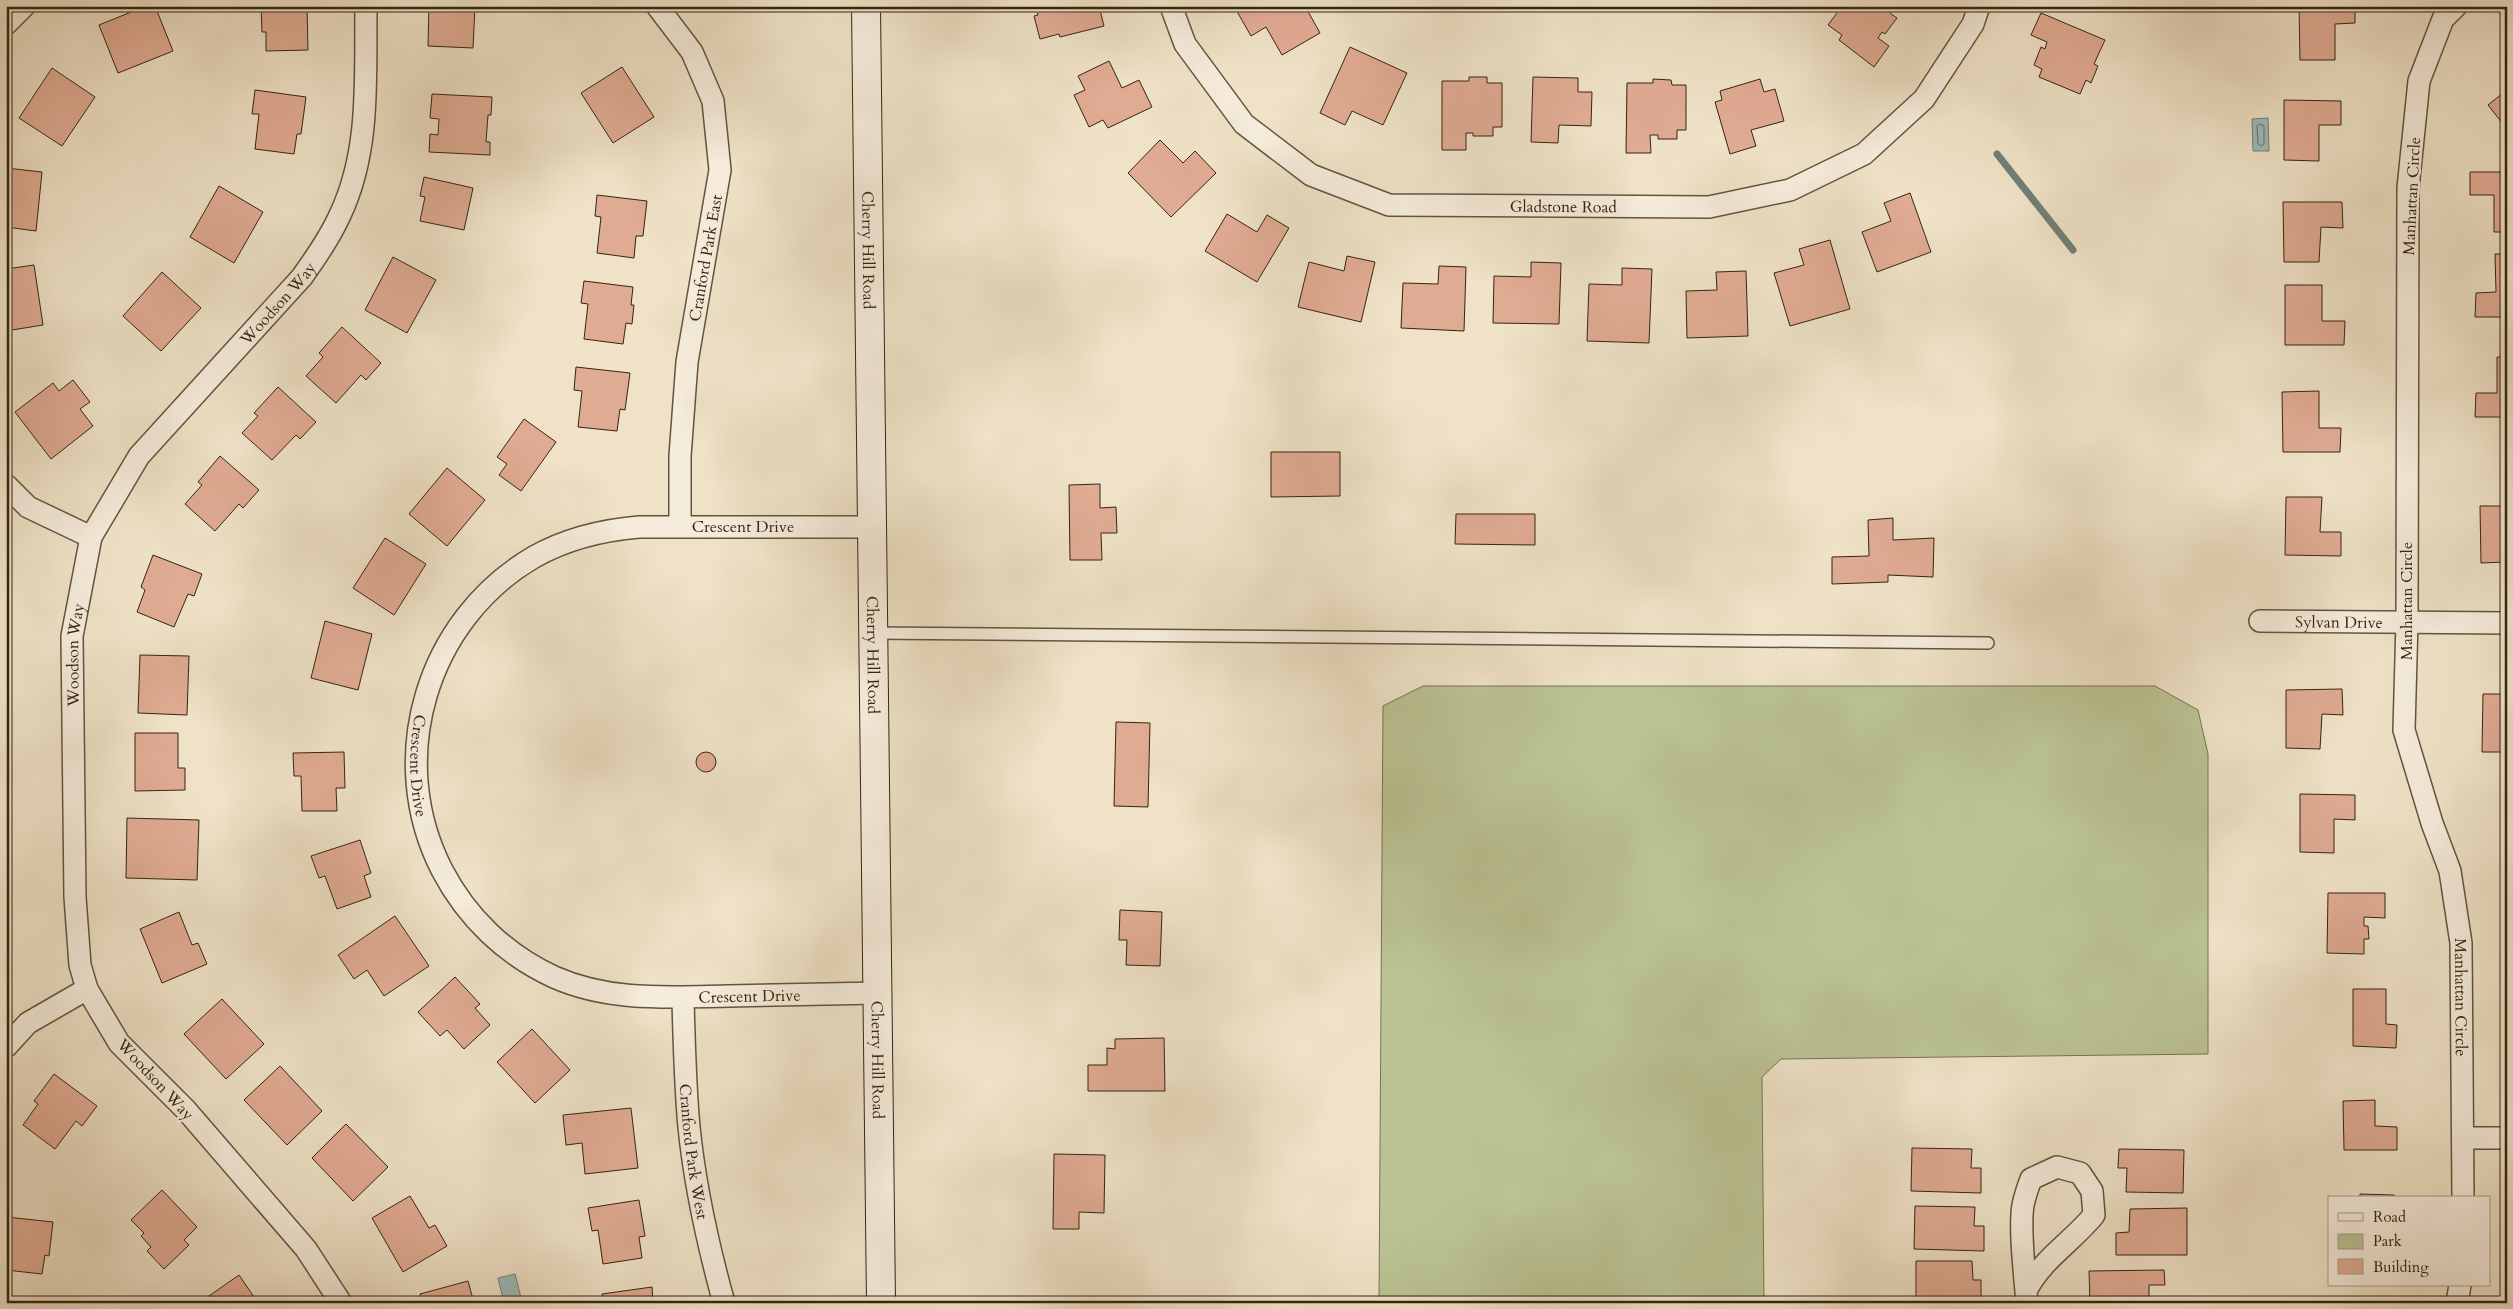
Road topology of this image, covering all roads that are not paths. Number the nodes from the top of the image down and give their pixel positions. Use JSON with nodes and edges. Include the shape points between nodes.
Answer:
{"nodes":[{"id":1,"x":24,"y":6,"type":"edge"},
{"id":2,"x":366,"y":6,"type":"edge"},
{"id":3,"x":657,"y":6,"type":"edge"},
{"id":4,"x":866,"y":6,"type":"edge"},
{"id":5,"x":1171,"y":6,"type":"edge"},
{"id":6,"x":2444,"y":10,"type":"edge"},
{"id":7,"x":1976,"y":15,"type":"edge"},
{"id":8,"x":6,"y":24,"type":"edge"},
{"id":9,"x":6,"y":485,"type":"edge"},
{"id":10,"x":680,"y":526,"type":"junction"},
{"id":11,"x":872,"y":527,"type":"junction"},
{"id":12,"x":91,"y":537,"type":"junction"},
{"id":13,"x":2260,"y":621,"type":"dead end"},
{"id":14,"x":2407,"y":622,"type":"junction"},
{"id":15,"x":2507,"y":623,"type":"edge"},
{"id":16,"x":874,"y":633,"type":"junction"},
{"id":17,"x":1988,"y":643,"type":"dead end"},
{"id":18,"x":88,"y":989,"type":"junction"},
{"id":19,"x":878,"y":993,"type":"junction"},
{"id":20,"x":682,"y":998,"type":"junction"},
{"id":21,"x":6,"y":1047,"type":"edge"},
{"id":22,"x":2463,"y":1138,"type":"junction"},
{"id":23,"x":2507,"y":1138,"type":"edge"},
{"id":24,"x":2463,"y":1196,"type":"edge"},
{"id":25,"x":2460,"y":1286,"type":"edge"},
{"id":26,"x":2027,"y":1297,"type":"edge"},
{"id":27,"x":341,"y":1303,"type":"edge"},
{"id":28,"x":724,"y":1303,"type":"edge"},
{"id":29,"x":881,"y":1303,"type":"edge"},
{"id":30,"x":2457,"y":1303,"type":"edge"}],
"edges":[{"from":1,"to":8,"type":"street"},
{"from":2,"to":12,"type":"street","name":"Woodson Way","via":[[366,95],[362,142],[341,213],[322,249],[302,277],[139,456]]},
{"from":3,"to":10,"type":"street","name":"Cranford Park East","via":[[692,52],[713,102],[720,170],[687,362],[680,456]]},
{"from":4,"to":11,"type":"main road","name":"Cherry Hill Road"},
{"from":5,"to":7,"type":"street","name":"Gladstone Road","via":[[1185,44],[1244,124],[1311,175],[1389,205],[1710,208],[1790,190],[1864,154],[1918,105]]},
{"from":6,"to":14,"type":"street","name":"Manhattan Circle","via":[[2419,81],[2408,188]]},
{"from":9,"to":12,"type":"street","via":[[28,507]]},
{"from":10,"to":11,"type":"street","name":"Crescent Drive"},
{"from":10,"to":20,"type":"street","name":"Crescent Drive","via":[[623,528],[562,544],[534,558],[496,585],[459,627],[438,664],[422,713],[416,787],[420,811],[435,856],[461,903],[494,938],[534,967],[581,988],[624,995]]},
{"from":11,"to":16,"type":"main road","name":"Cherry Hill Road"},
{"from":12,"to":18,"type":"street","name":"Woodson Way","via":[[72,636],[75,897],[80,965]]},
{"from":13,"to":14,"type":"street","name":"Sylvan Drive"},
{"from":14,"to":15,"type":"street","name":"Sylvan Drive"},
{"from":14,"to":22,"type":"street","name":"Manhattan Circle","via":[[2404,730],[2432,824],[2450,871],[2461,943]]},
{"from":16,"to":17,"type":"lane"},
{"from":16,"to":19,"type":"main road","name":"Cherry Hill Road"},
{"from":18,"to":21,"type":"street","via":[[28,1023]]},
{"from":18,"to":27,"type":"street","name":"Woodson Way","via":[[119,1043],[186,1110],[306,1249]]},
{"from":19,"to":20,"type":"street","name":"Crescent Drive"},
{"from":19,"to":29,"type":"main road","name":"Cherry Hill Road"},
{"from":20,"to":28,"type":"street","name":"Cranford Park West","via":[[695,1174]]},
{"from":22,"to":23,"type":"street"},
{"from":22,"to":24,"type":"street","name":"Manhattan Circle"},
{"from":25,"to":30,"type":"street"},
{"from":26,"to":26,"type":"street","via":[[2023,1206],[2031,1179],[2057,1167],[2080,1173],[2092,1191],[2094,1215],[2034,1276]]}]}
